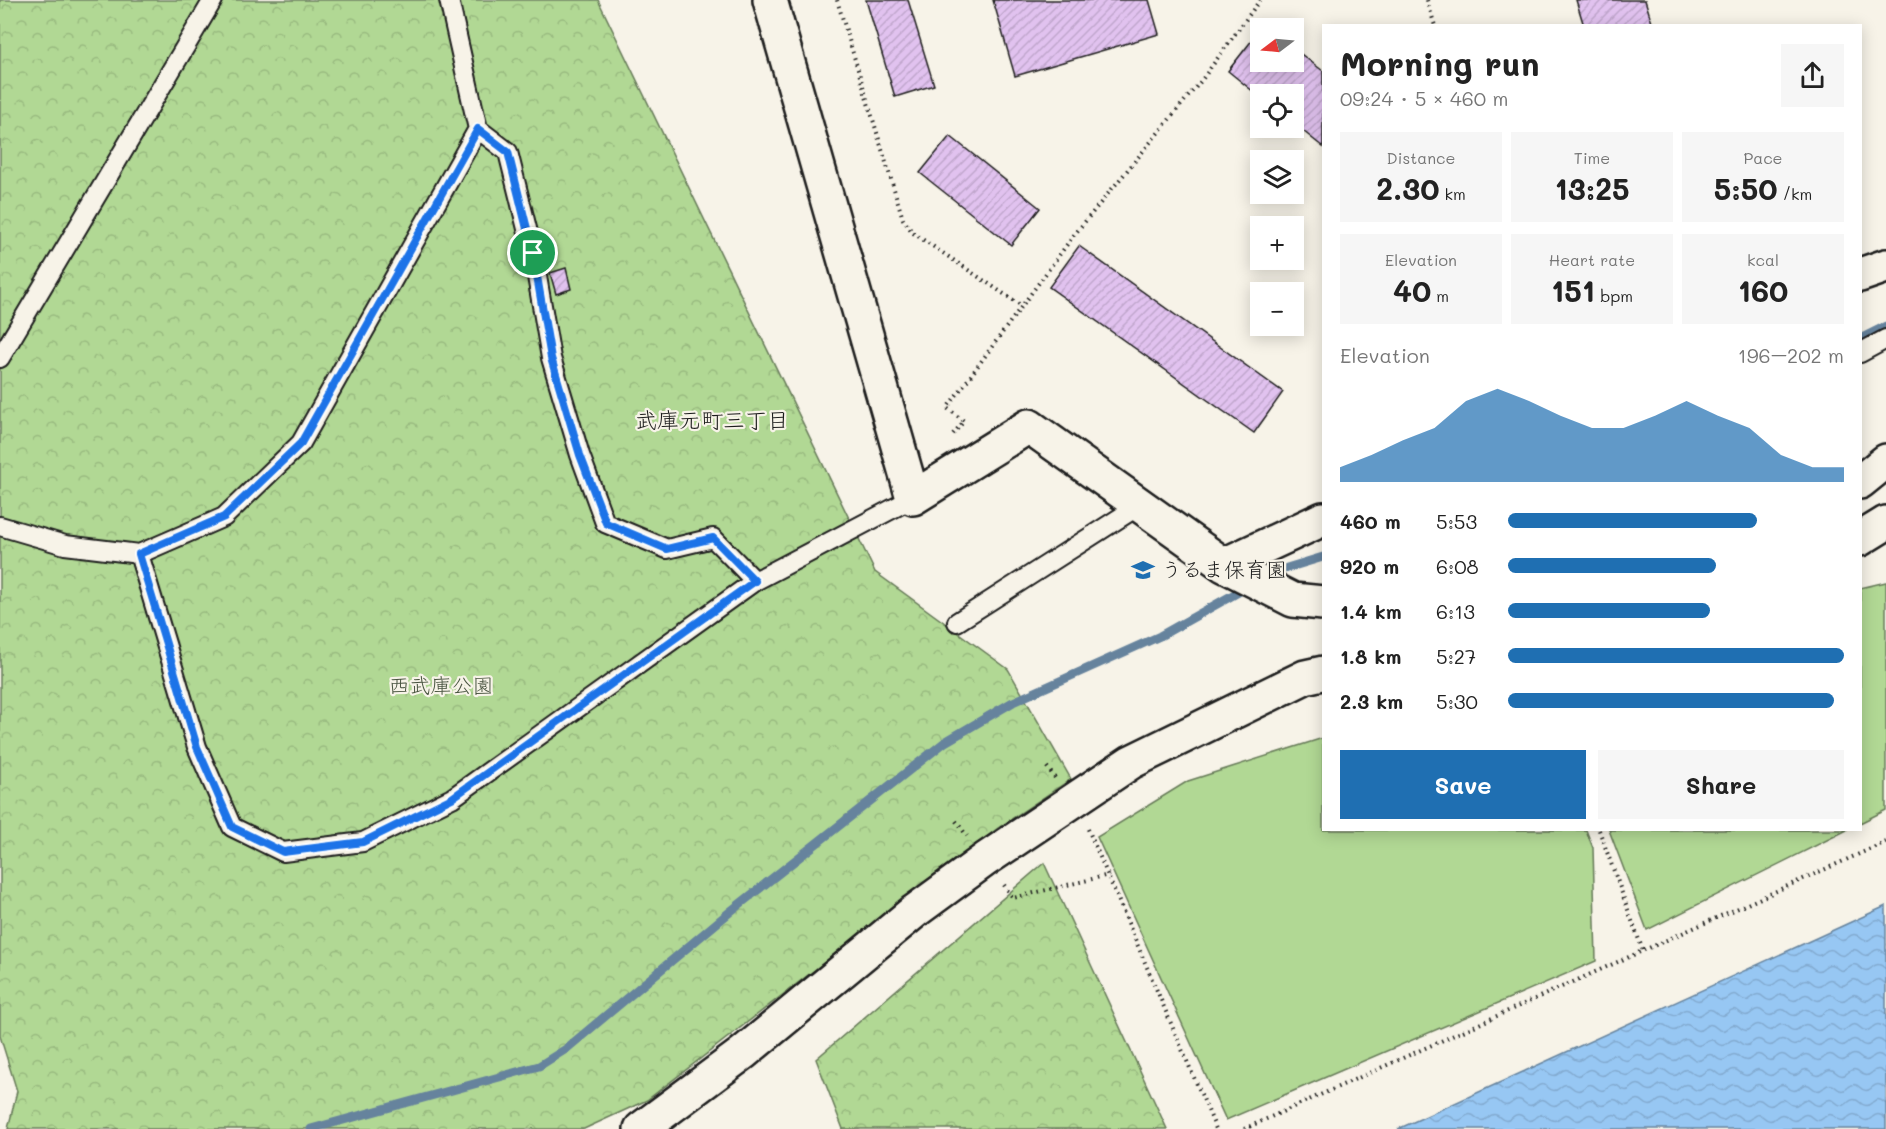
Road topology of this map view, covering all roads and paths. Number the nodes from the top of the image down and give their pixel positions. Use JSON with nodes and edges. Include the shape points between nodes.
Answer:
{"nodes":[{"id":1,"x":213,"y":0,"type":"edge"},
{"id":2,"x":449,"y":0,"type":"edge"},
{"id":3,"x":770,"y":0,"type":"edge"},
{"id":4,"x":837,"y":0,"type":"edge"},
{"id":5,"x":1260,"y":0,"type":"edge"},
{"id":6,"x":1427,"y":0,"type":"edge"},
{"id":7,"x":1434,"y":24,"type":"edge"},
{"id":8,"x":478,"y":129,"type":"junction"},
{"id":9,"x":1886,"y":266,"type":"edge"},
{"id":10,"x":1862,"y":275,"type":"edge"},
{"id":11,"x":1022,"y":306,"type":"junction"},
{"id":12,"x":1886,"y":339,"type":"edge"},
{"id":13,"x":1862,"y":352,"type":"edge"},
{"id":14,"x":0,"y":358,"type":"edge"},
{"id":15,"x":949,"y":440,"type":"dead end"},
{"id":16,"x":1886,"y":461,"type":"edge"},
{"id":17,"x":1862,"y":480,"type":"edge"},
{"id":18,"x":913,"y":498,"type":"junction"},
{"id":19,"x":1140,"y":505,"type":"junction"},
{"id":20,"x":1322,"y":519,"type":"edge"},
{"id":21,"x":1886,"y":523,"type":"edge"},
{"id":22,"x":0,"y":526,"type":"edge"},
{"id":23,"x":1862,"y":537,"type":"edge"},
{"id":24,"x":139,"y":554,"type":"junction"},
{"id":25,"x":1224,"y":565,"type":"junction"},
{"id":26,"x":755,"y":581,"type":"junction"},
{"id":27,"x":1322,"y":603,"type":"edge"},
{"id":28,"x":957,"y":622,"type":"dead end"},
{"id":29,"x":1322,"y":673,"type":"edge"},
{"id":30,"x":1599,"y":831,"type":"edge"},
{"id":31,"x":1093,"y":837,"type":"dead end"},
{"id":32,"x":1886,"y":842,"type":"edge"},
{"id":33,"x":1109,"y":875,"type":"junction"},
{"id":34,"x":1013,"y":898,"type":"dead end"},
{"id":35,"x":1643,"y":951,"type":"junction"},
{"id":36,"x":641,"y":1129,"type":"edge"},
{"id":37,"x":1216,"y":1129,"type":"edge"},
{"id":38,"x":1244,"y":1129,"type":"edge"}],
"edges":[{"from":1,"to":14,"type":"lane"},
{"from":2,"to":8,"type":"lane"},
{"from":3,"to":18,"type":"street"},
{"from":4,"to":11,"type":"path","via":[[903,219],[913,232]]},
{"from":5,"to":11,"type":"path","via":[[1201,81],[1074,235]]},
{"from":6,"to":7,"type":"path"},
{"from":8,"to":24,"type":"lane","via":[[301,443],[224,517]]},
{"from":8,"to":26,"type":"lane","via":[[508,152],[533,253],[551,358],[580,455],[606,523],[667,549],[713,538]]},
{"from":9,"to":10,"type":"street"},
{"from":11,"to":15,"type":"path","via":[[947,408],[964,421]]},
{"from":12,"to":13,"type":"lane"},
{"from":16,"to":17,"type":"street"},
{"from":18,"to":19,"type":"street","via":[[1029,426]]},
{"from":18,"to":26,"type":"lane"},
{"from":19,"to":25,"type":"street"},
{"from":19,"to":28,"type":"lane"},
{"from":20,"to":25,"type":"street"},
{"from":21,"to":23,"type":"street"},
{"from":22,"to":24,"type":"lane","via":[[65,545]]},
{"from":24,"to":26,"type":"lane","via":[[197,747],[232,827],[283,852],[363,842],[452,798]]},
{"from":25,"to":27,"type":"street","via":[[1293,600]]},
{"from":29,"to":36,"type":"street","via":[[1305,677],[1131,762],[986,859]]},
{"from":30,"to":35,"type":"path"},
{"from":31,"to":33,"type":"path"},
{"from":32,"to":35,"type":"path"},
{"from":33,"to":34,"type":"path"},
{"from":33,"to":37,"type":"path"},
{"from":35,"to":38,"type":"path"}]}
